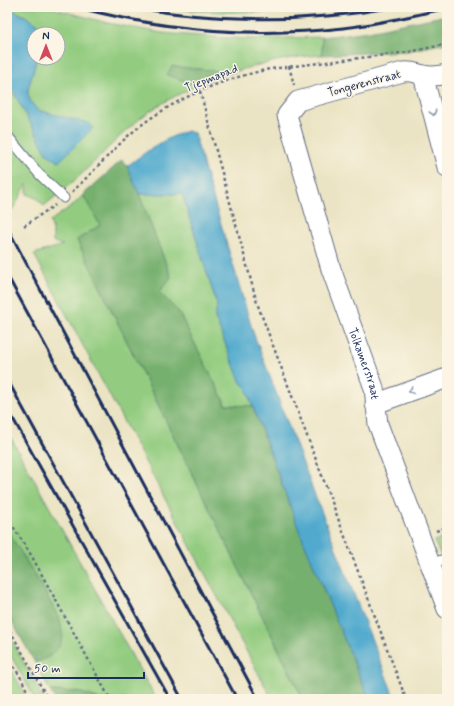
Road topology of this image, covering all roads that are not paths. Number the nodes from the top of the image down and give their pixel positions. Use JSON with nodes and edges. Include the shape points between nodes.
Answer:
{"nodes":[{"id":1,"x":447,"y":74,"type":"edge"},
{"id":2,"x":423,"y":75,"type":"junction"},
{"id":3,"x":287,"y":115,"type":"joint"},
{"id":4,"x":7,"y":135,"type":"edge"},
{"id":5,"x":447,"y":167,"type":"edge"},
{"id":6,"x":64,"y":198,"type":"road end"},
{"id":7,"x":447,"y":378,"type":"edge"},
{"id":8,"x":375,"y":404,"type":"junction"},
{"id":9,"x":439,"y":561,"type":"edge"},
{"id":10,"x":447,"y":609,"type":"edge"}],
"edges":[{"from":1,"to":2,"type":"street","name":"Tongerenstraat"},
{"from":2,"to":3,"type":"street","name":"Tongerenstraat","via":[[411,71],[403,72],[298,101]]},
{"from":2,"to":5,"type":"street","one_way":true},
{"from":3,"to":8,"type":"street","name":"Tolkamerstraat","via":[[330,270],[374,388]]},
{"from":4,"to":6,"type":"lane","via":[[39,174]]},
{"from":7,"to":8,"type":"street","one_way":true},
{"from":8,"to":9,"type":"street","name":"Tolkamerstraat","via":[[378,424]]},
{"from":9,"to":10,"type":"street","name":"Tolkamerstraat"}]}
